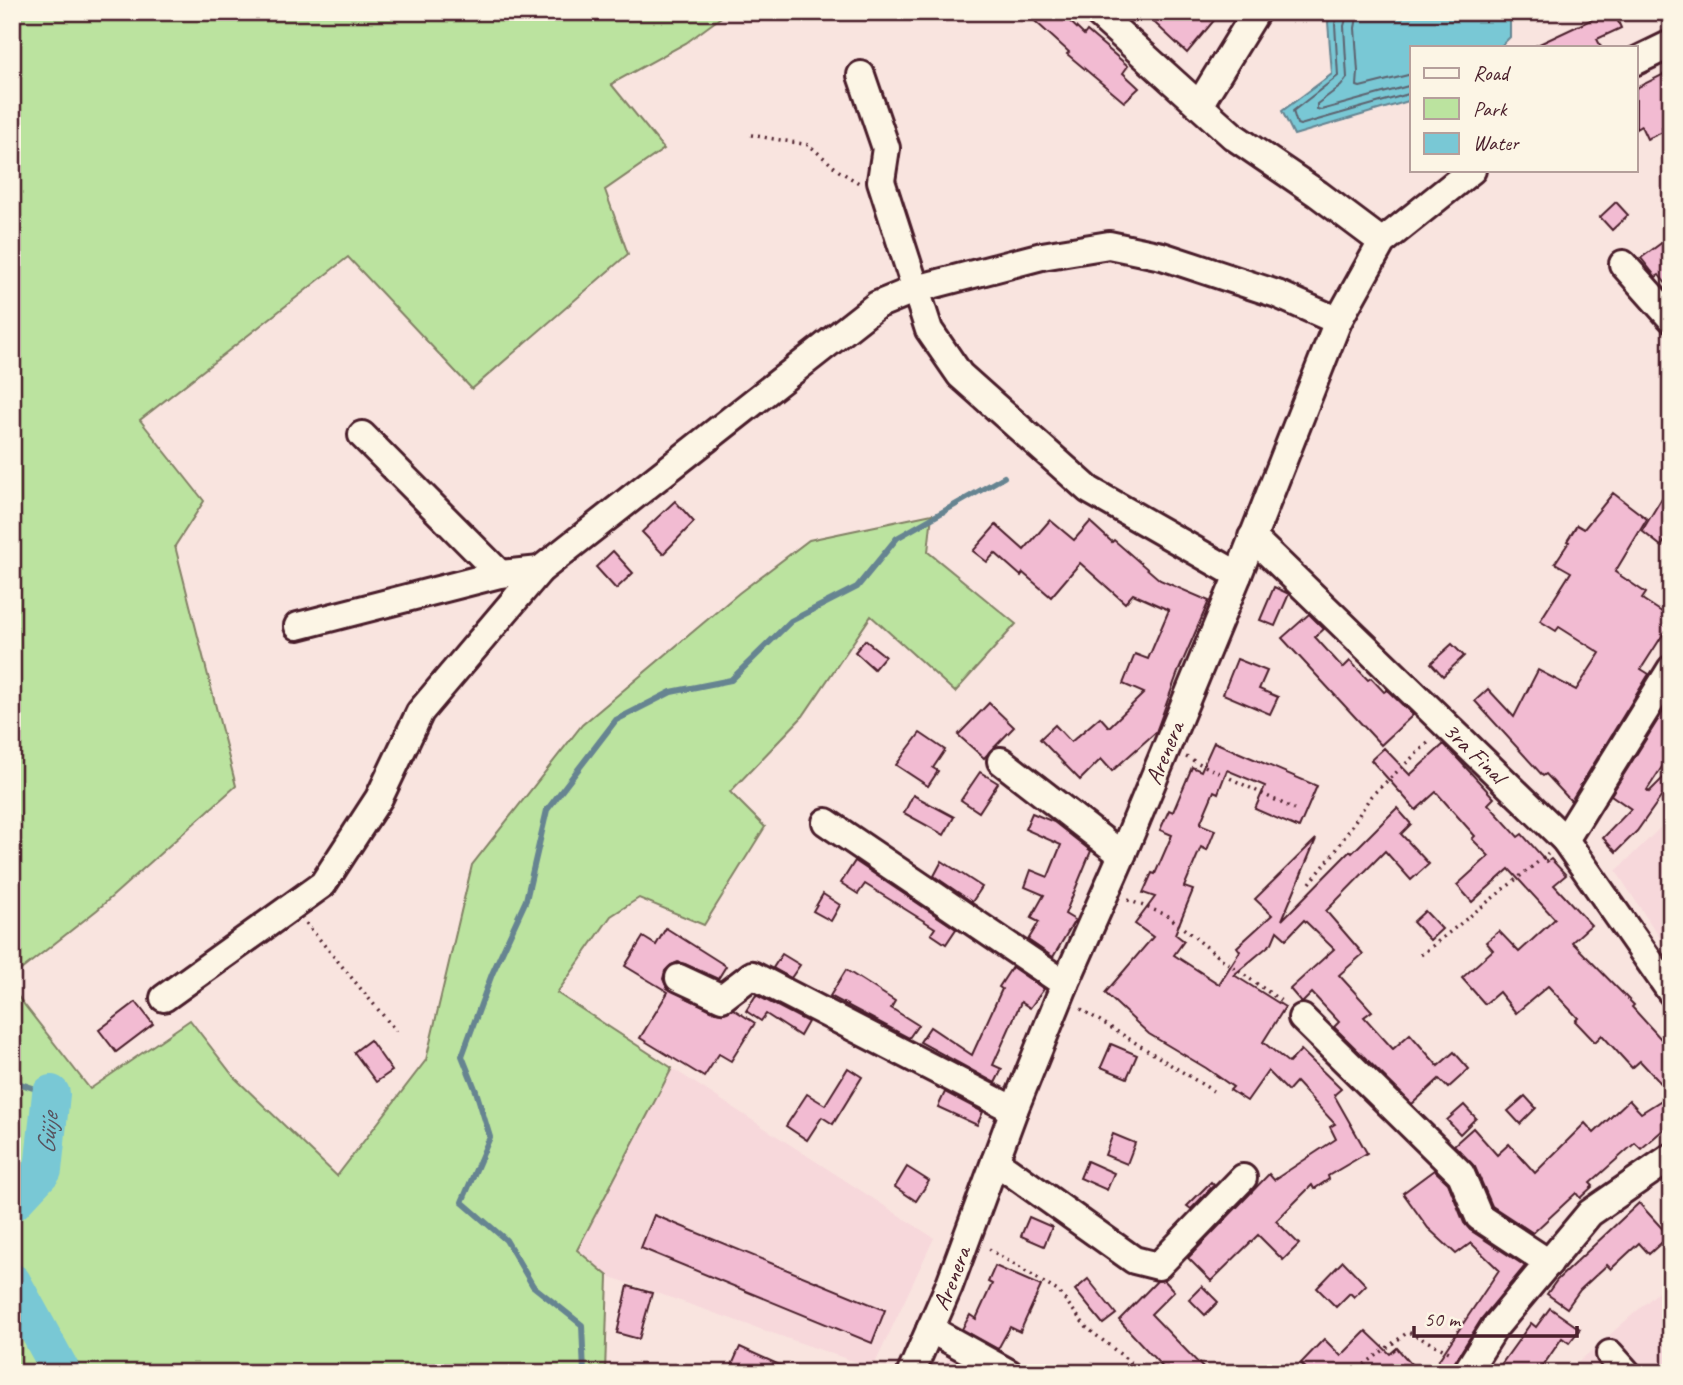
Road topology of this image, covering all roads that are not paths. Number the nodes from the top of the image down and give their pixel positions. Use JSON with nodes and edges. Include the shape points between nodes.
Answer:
{"nodes":[{"id":1,"x":1097,"y":12,"type":"edge"},
{"id":2,"x":1256,"y":12,"type":"edge"},
{"id":3,"x":1671,"y":44,"type":"edge"},
{"id":4,"x":1638,"y":60,"type":"edge"},
{"id":5,"x":861,"y":75,"type":"dead end"},
{"id":6,"x":1199,"y":106,"type":"junction"},
{"id":7,"x":1470,"y":172,"type":"edge"},
{"id":8,"x":1382,"y":242,"type":"junction"},
{"id":9,"x":1623,"y":264,"type":"dead end"},
{"id":10,"x":916,"y":289,"type":"junction"},
{"id":11,"x":1671,"y":318,"type":"edge"},
{"id":12,"x":1338,"y":321,"type":"junction"},
{"id":13,"x":362,"y":435,"type":"dead end"},
{"id":14,"x":1252,"y":537,"type":"junction"},
{"id":15,"x":540,"y":569,"type":"junction"},
{"id":16,"x":500,"y":574,"type":"junction"},
{"id":17,"x":1238,"y":575,"type":"junction"},
{"id":18,"x":298,"y":626,"type":"dead end"},
{"id":19,"x":1671,"y":669,"type":"edge"},
{"id":20,"x":1001,"y":761,"type":"dead end"},
{"id":21,"x":826,"y":822,"type":"dead end"},
{"id":22,"x":1564,"y":840,"type":"junction"},
{"id":23,"x":1122,"y":855,"type":"junction"},
{"id":24,"x":679,"y":978,"type":"dead end"},
{"id":25,"x":1063,"y":990,"type":"junction"},
{"id":26,"x":1671,"y":992,"type":"edge"},
{"id":27,"x":164,"y":998,"type":"dead end"},
{"id":28,"x":1302,"y":1018,"type":"road end"},
{"id":29,"x":1014,"y":1110,"type":"junction"},
{"id":30,"x":1671,"y":1157,"type":"edge"},
{"id":31,"x":995,"y":1161,"type":"junction"},
{"id":32,"x":1243,"y":1178,"type":"dead end"},
{"id":33,"x":1549,"y":1263,"type":"junction"},
{"id":34,"x":930,"y":1329,"type":"junction"},
{"id":35,"x":1469,"y":1368,"type":"edge"},
{"id":36,"x":911,"y":1373,"type":"edge"},
{"id":37,"x":1009,"y":1373,"type":"edge"}],
"edges":[{"from":1,"to":6,"type":"street"},
{"from":2,"to":6,"type":"street"},
{"from":3,"to":4,"type":"street"},
{"from":5,"to":10,"type":"street","via":[[886,148],[881,180]]},
{"from":6,"to":8,"type":"street","via":[[1233,136]]},
{"from":7,"to":8,"type":"street","name":"Arenera"},
{"from":8,"to":12,"type":"street","name":"Arenera"},
{"from":9,"to":11,"type":"street"},
{"from":10,"to":12,"type":"street","via":[[1042,256],[1109,245],[1175,260],[1277,294]]},
{"from":10,"to":15,"type":"street","via":[[877,304]]},
{"from":10,"to":17,"type":"street","via":[[929,330],[960,375],[1088,490]]},
{"from":12,"to":14,"type":"street","name":"Arenera"},
{"from":13,"to":16,"type":"street"},
{"from":14,"to":17,"type":"street","name":"Arenera"},
{"from":14,"to":22,"type":"street","name":"3ra Final"},
{"from":15,"to":16,"type":"street"},
{"from":15,"to":27,"type":"street","via":[[420,712],[379,798],[323,884]]},
{"from":16,"to":18,"type":"street"},
{"from":17,"to":23,"type":"street","name":"Arenera"},
{"from":19,"to":22,"type":"street"},
{"from":20,"to":23,"type":"street"},
{"from":21,"to":25,"type":"street"},
{"from":22,"to":26,"type":"street","name":"3ra Final"},
{"from":23,"to":25,"type":"street","name":"Arenera"},
{"from":24,"to":29,"type":"street","via":[[722,998],[752,975]]},
{"from":25,"to":29,"type":"street","name":"Arenera"},
{"from":28,"to":33,"type":"street","via":[[1461,1174],[1479,1217]]},
{"from":29,"to":31,"type":"street","name":"Arenera"},
{"from":30,"to":33,"type":"street","via":[[1590,1213]]},
{"from":31,"to":32,"type":"street","via":[[1134,1261],[1158,1266]]},
{"from":31,"to":34,"type":"street","name":"Arenera"},
{"from":33,"to":35,"type":"street","via":[[1495,1327]]},
{"from":34,"to":36,"type":"street","name":"Arenera"},
{"from":34,"to":37,"type":"street"}]}
